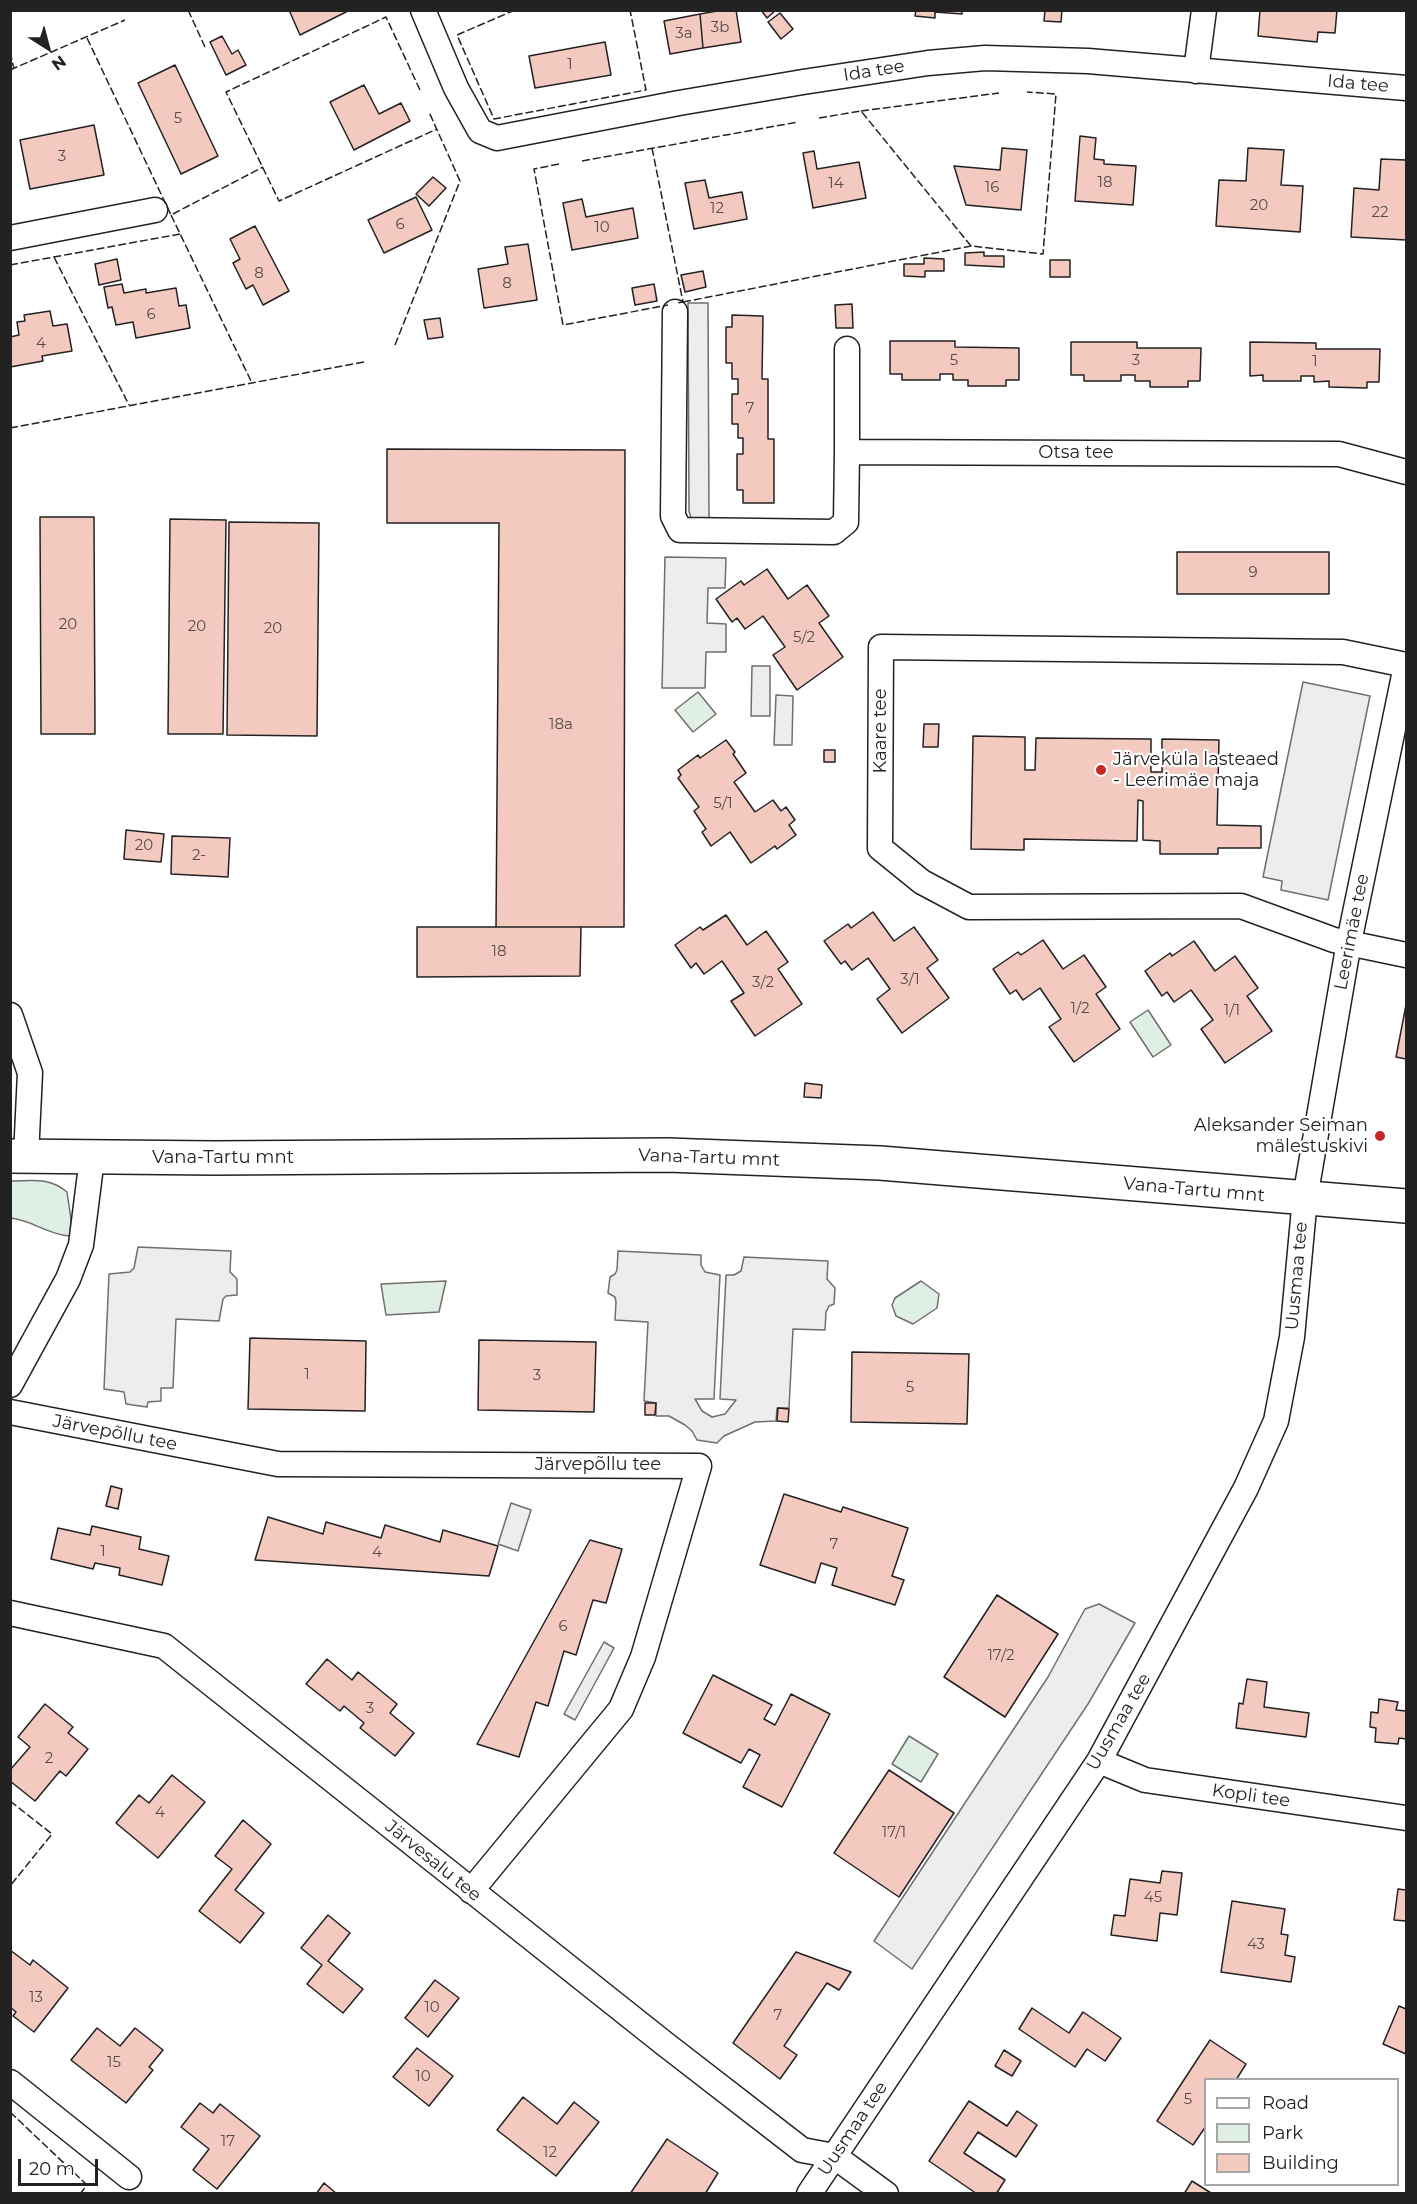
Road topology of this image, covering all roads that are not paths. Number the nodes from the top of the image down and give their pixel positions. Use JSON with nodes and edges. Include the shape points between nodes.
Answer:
{"nodes":[{"id":1,"x":423,"y":10,"type":"edge"},
{"id":2,"x":1204,"y":10,"type":"edge"},
{"id":3,"x":1196,"y":71,"type":"junction"},
{"id":4,"x":1407,"y":88,"type":"edge"},
{"id":5,"x":155,"y":210,"type":"dead end"},
{"id":6,"x":10,"y":238,"type":"edge"},
{"id":7,"x":675,"y":312,"type":"dead end"},
{"id":8,"x":847,"y":350,"type":"dead end"},
{"id":9,"x":847,"y":452,"type":"junction"},
{"id":10,"x":1407,"y":472,"type":"edge"},
{"id":11,"x":1407,"y":666,"type":"edge"},
{"id":12,"x":1402,"y":712,"type":"edge"},
{"id":13,"x":1349,"y":942,"type":"junction"},
{"id":14,"x":1407,"y":954,"type":"edge"},
{"id":15,"x":10,"y":1015,"type":"edge"},
{"id":16,"x":18,"y":1156,"type":"edge"},
{"id":17,"x":92,"y":1158,"type":"junction"},
{"id":18,"x":1305,"y":1198,"type":"junction"},
{"id":19,"x":1407,"y":1206,"type":"edge"},
{"id":20,"x":10,"y":1385,"type":"edge"},
{"id":21,"x":10,"y":1412,"type":"edge"},
{"id":22,"x":10,"y":1613,"type":"edge"},
{"id":23,"x":1099,"y":1761,"type":"junction"},
{"id":24,"x":1407,"y":1818,"type":"edge"},
{"id":25,"x":471,"y":1891,"type":"junction"},
{"id":26,"x":10,"y":2082,"type":"edge"},
{"id":27,"x":834,"y":2156,"type":"junction"},
{"id":28,"x":129,"y":2177,"type":"dead end"},
{"id":29,"x":809,"y":2193,"type":"edge"},
{"id":30,"x":886,"y":2193,"type":"edge"}],
"edges":[{"from":1,"to":3,"type":"street","name":"Ida tee","via":[[480,131],[497,138],[679,103],[928,63],[985,58],[1088,61]]},
{"from":2,"to":3,"type":"street"},
{"from":3,"to":4,"type":"street","name":"Ida tee"},
{"from":5,"to":6,"type":"street"},
{"from":7,"to":9,"type":"street","via":[[673,516],[680,530],[834,532],[846,522]]},
{"from":8,"to":9,"type":"street"},
{"from":9,"to":10,"type":"street","name":"Otsa tee","via":[[1339,454]]},
{"from":11,"to":12,"type":"street","name":"Leerimäe tee"},
{"from":11,"to":13,"type":"street","name":"Kaare tee","via":[[1342,652],[881,647],[880,848],[922,882],[969,907],[1241,906]]},
{"from":12,"to":13,"type":"street","name":"Leerimäe tee"},
{"from":13,"to":14,"type":"street"},
{"from":13,"to":18,"type":"street","name":"Leerimäe tee"},
{"from":15,"to":16,"type":"street","via":[[30,1073]]},
{"from":16,"to":17,"type":"street","name":"Vana-Tartu mnt"},
{"from":17,"to":18,"type":"street","name":"Vana-Tartu mnt","via":[[668,1155],[880,1163]]},
{"from":17,"to":20,"type":"street","via":[[81,1245],[68,1279]]},
{"from":18,"to":19,"type":"street","name":"Vana-Tartu mnt"},
{"from":18,"to":23,"type":"street","name":"Uusmaa tee","via":[[1292,1337],[1276,1421],[1246,1488]]},
{"from":21,"to":25,"type":"street","name":"Järvepõllu tee","via":[[278,1464],[699,1466],[643,1657],[621,1709]]},
{"from":22,"to":25,"type":"street","name":"Järvesalu tee","via":[[164,1646]]},
{"from":23,"to":24,"type":"street","name":"Kopli tee","via":[[1145,1780]]},
{"from":23,"to":27,"type":"street","name":"Uusmaa tee"},
{"from":25,"to":27,"type":"street","name":"Järvesalu tee","via":[[802,2150]]},
{"from":26,"to":28,"type":"street"},
{"from":27,"to":29,"type":"street","name":"Uusmaa tee"},
{"from":27,"to":30,"type":"street"}]}
